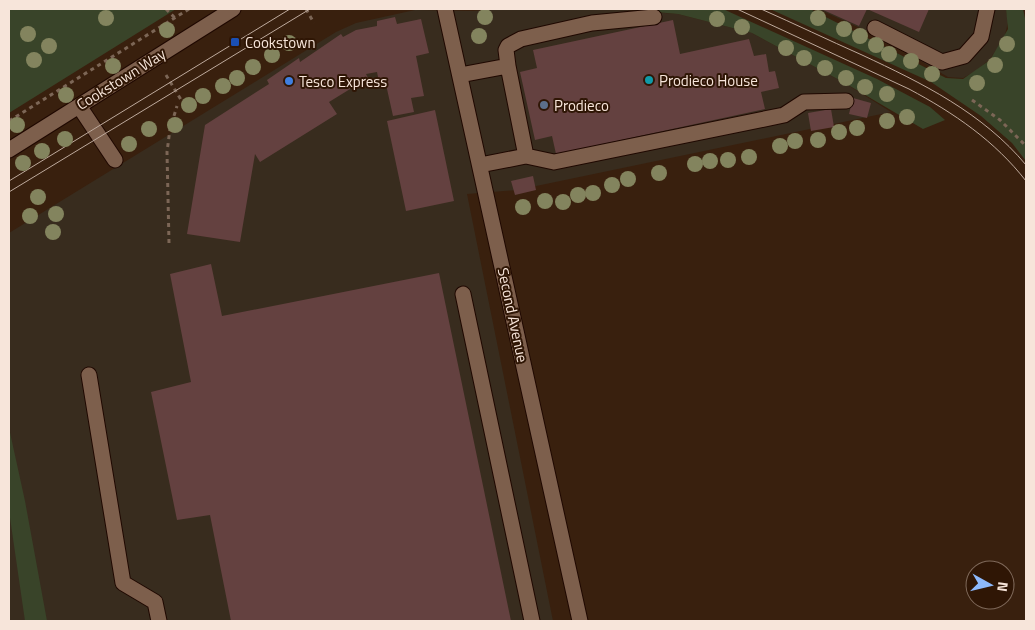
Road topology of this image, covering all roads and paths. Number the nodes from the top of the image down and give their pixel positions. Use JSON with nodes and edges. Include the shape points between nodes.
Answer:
{"nodes":[{"id":1,"x":166,"y":9,"type":"edge"},
{"id":2,"x":190,"y":9,"type":"edge"},
{"id":3,"x":234,"y":9,"type":"edge"},
{"id":4,"x":306,"y":9,"type":"edge"},
{"id":5,"x":446,"y":9,"type":"edge"},
{"id":6,"x":987,"y":9,"type":"edge"},
{"id":7,"x":175,"y":18,"type":"junction"},
{"id":8,"x":654,"y":18,"type":"dead end"},
{"id":9,"x":314,"y":23,"type":"dead end"},
{"id":10,"x":875,"y":28,"type":"dead end"},
{"id":11,"x":508,"y":66,"type":"junction"},
{"id":12,"x":166,"y":75,"type":"dead end"},
{"id":13,"x":460,"y":75,"type":"junction"},
{"id":14,"x":846,"y":100,"type":"dead end"},
{"id":15,"x":972,"y":100,"type":"dead end"},
{"id":16,"x":183,"y":103,"type":"dead end"},
{"id":17,"x":79,"y":106,"type":"junction"},
{"id":18,"x":177,"y":106,"type":"dead end"},
{"id":19,"x":9,"y":121,"type":"edge"},
{"id":20,"x":1026,"y":146,"type":"edge"},
{"id":21,"x":9,"y":150,"type":"edge"},
{"id":22,"x":526,"y":156,"type":"junction"},
{"id":23,"x":115,"y":160,"type":"dead end"},
{"id":24,"x":480,"y":165,"type":"junction"},
{"id":25,"x":170,"y":243,"type":"dead end"},
{"id":26,"x":463,"y":294,"type":"dead end"},
{"id":27,"x":89,"y":375,"type":"dead end"},
{"id":28,"x":160,"y":621,"type":"edge"},
{"id":29,"x":532,"y":621,"type":"edge"},
{"id":30,"x":580,"y":621,"type":"edge"}],
"edges":[{"from":1,"to":7,"type":"path"},
{"from":2,"to":7,"type":"path"},
{"from":3,"to":17,"type":"street","name":"Cookstown Way"},
{"from":4,"to":9,"type":"path"},
{"from":5,"to":13,"type":"street","name":"Second Avenue"},
{"from":6,"to":10,"type":"street","via":[[981,37],[964,56],[942,62]]},
{"from":7,"to":19,"type":"path"},
{"from":8,"to":11,"type":"street","via":[[592,23],[521,39],[506,50]]},
{"from":11,"to":13,"type":"street"},
{"from":11,"to":22,"type":"street"},
{"from":12,"to":16,"type":"path"},
{"from":13,"to":24,"type":"street","name":"Second Avenue"},
{"from":14,"to":22,"type":"street","via":[[804,102],[784,115],[554,162]]},
{"from":15,"to":20,"type":"path","via":[[1000,120]]},
{"from":17,"to":21,"type":"street","name":"Cookstown Way"},
{"from":17,"to":23,"type":"street"},
{"from":18,"to":25,"type":"path","via":[[167,152]]},
{"from":22,"to":24,"type":"street"},
{"from":24,"to":30,"type":"street","name":"Second Avenue"},
{"from":26,"to":29,"type":"street"},
{"from":27,"to":28,"type":"street","via":[[123,583],[155,602]]}]}
